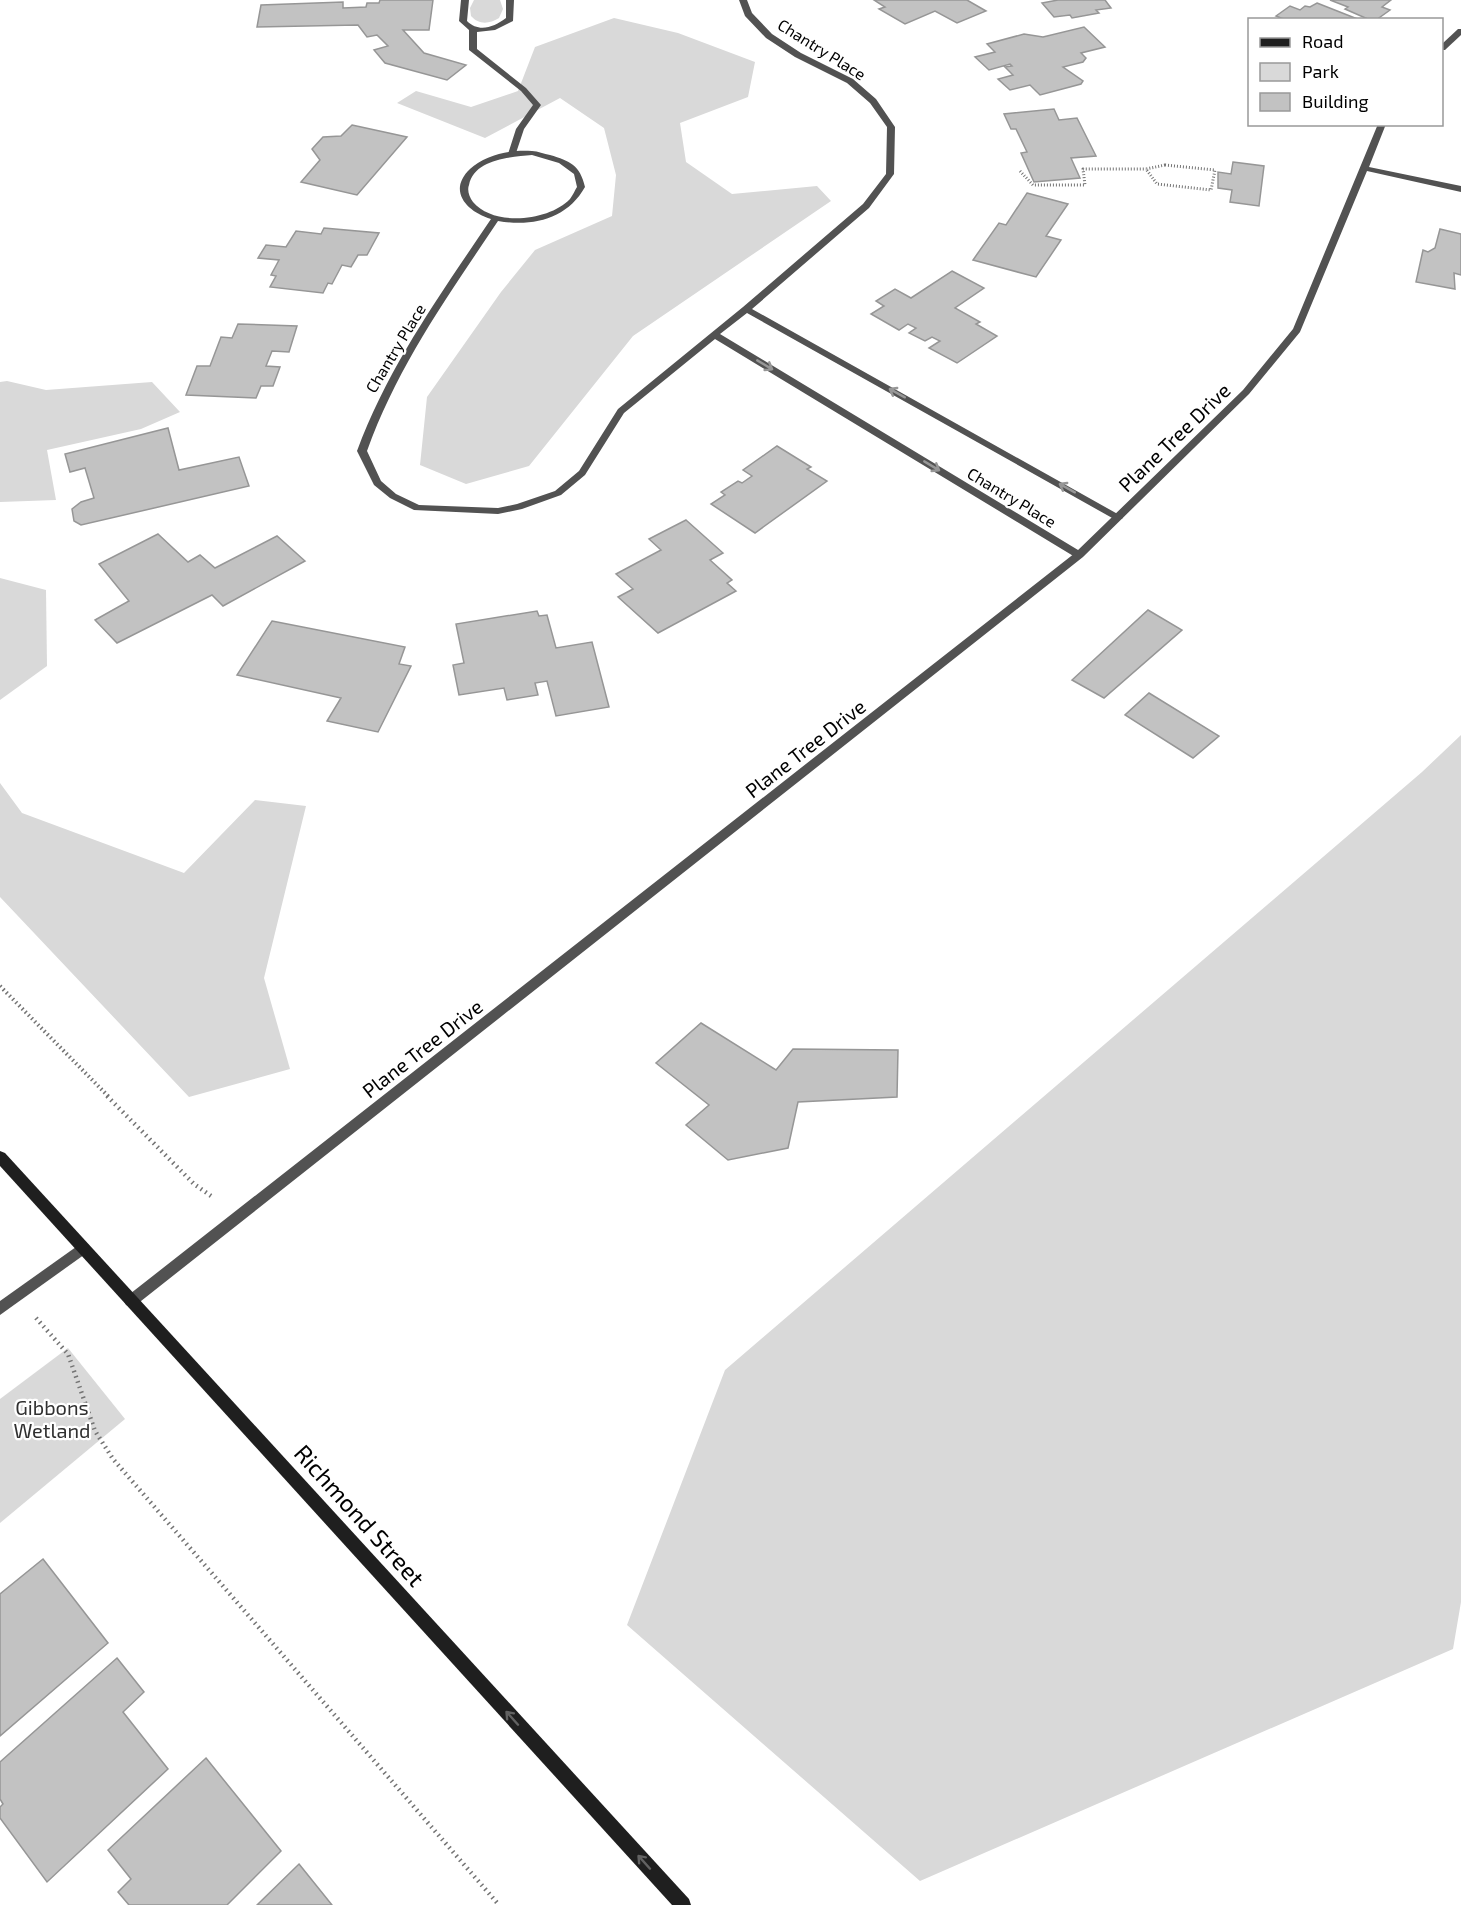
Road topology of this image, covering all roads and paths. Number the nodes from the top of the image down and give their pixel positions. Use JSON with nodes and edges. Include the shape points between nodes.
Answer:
{"nodes":[{"id":1,"x":465,"y":0,"type":"edge"},
{"id":2,"x":510,"y":0,"type":"edge"},
{"id":3,"x":743,"y":0,"type":"edge"},
{"id":4,"x":473,"y":30,"type":"junction"},
{"id":5,"x":1461,"y":31,"type":"edge"},
{"id":6,"x":1443,"y":47,"type":"edge"},
{"id":7,"x":1381,"y":126,"type":"edge"},
{"id":8,"x":513,"y":154,"type":"junction"},
{"id":9,"x":1364,"y":168,"type":"junction"},
{"id":10,"x":1146,"y":169,"type":"junction"},
{"id":11,"x":1020,"y":171,"type":"dead end"},
{"id":12,"x":1461,"y":189,"type":"edge"},
{"id":13,"x":496,"y":218,"type":"junction"},
{"id":14,"x":746,"y":309,"type":"junction"},
{"id":15,"x":715,"y":335,"type":"junction"},
{"id":16,"x":1118,"y":517,"type":"junction"},
{"id":17,"x":1079,"y":555,"type":"junction"},
{"id":18,"x":0,"y":986,"type":"edge"},
{"id":19,"x":0,"y":1157,"type":"edge"},
{"id":20,"x":240,"y":1215,"type":"junction"},
{"id":21,"x":83,"y":1248,"type":"junction"},
{"id":22,"x":17,"y":1297,"type":"junction"},
{"id":23,"x":131,"y":1301,"type":"junction"},
{"id":24,"x":0,"y":1309,"type":"edge"},
{"id":25,"x":499,"y":1905,"type":"edge"},
{"id":26,"x":683,"y":1905,"type":"edge"}],
"edges":[{"from":1,"to":4,"type":"street","via":[[463,21]]},
{"from":2,"to":4,"type":"street","via":[[510,19],[494,29]]},
{"from":3,"to":14,"type":"street","name":"Chantry Place","via":[[748,14],[769,36],[849,81],[873,100],[891,127],[893,149],[890,174],[866,206]]},
{"from":4,"to":8,"type":"street","via":[[473,50],[486,64],[530,93],[537,105],[520,129]]},
{"from":5,"to":6,"type":"street"},
{"from":7,"to":9,"type":"street","name":"Plane Tree Drive"},
{"from":8,"to":13,"type":"street","via":[[480,165],[463,184],[463,195],[469,205]]},
{"from":8,"to":13,"type":"street","via":[[551,156],[567,163],[582,183],[580,194],[556,214],[516,220]]},
{"from":9,"to":12,"type":"street"},
{"from":9,"to":16,"type":"street","name":"Plane Tree Drive","via":[[1297,330],[1246,392]]},
{"from":10,"to":10,"type":"path","via":[[1157,184],[1212,190],[1215,170],[1165,165]]},
{"from":10,"to":11,"type":"path","via":[[1083,169],[1085,185],[1033,185]]},
{"from":13,"to":15,"type":"street","name":"Chantry Place","via":[[404,355],[375,410],[362,451],[377,483],[393,496],[417,508],[498,511],[558,493],[582,473],[621,411]]},
{"from":14,"to":15,"type":"street","name":"Chantry Place"},
{"from":16,"to":14,"type":"street","name":"Chantry Place","one_way":true},
{"from":15,"to":17,"type":"street","name":"Chantry Place","one_way":true},
{"from":16,"to":17,"type":"street","name":"Plane Tree Drive"},
{"from":17,"to":20,"type":"street","name":"Plane Tree Drive"},
{"from":18,"to":20,"type":"path","via":[[194,1184]]},
{"from":19,"to":21,"type":"main road","name":"Richmond Street"},
{"from":20,"to":23,"type":"street","name":"Plane Tree Drive"},
{"from":21,"to":22,"type":"street"},
{"from":21,"to":23,"type":"main road","name":"Richmond Street"},
{"from":22,"to":24,"type":"street"},
{"from":22,"to":25,"type":"path","via":[[68,1354],[95,1431],[114,1459]]},
{"from":26,"to":23,"type":"main road","name":"Richmond Street","one_way":true}]}
